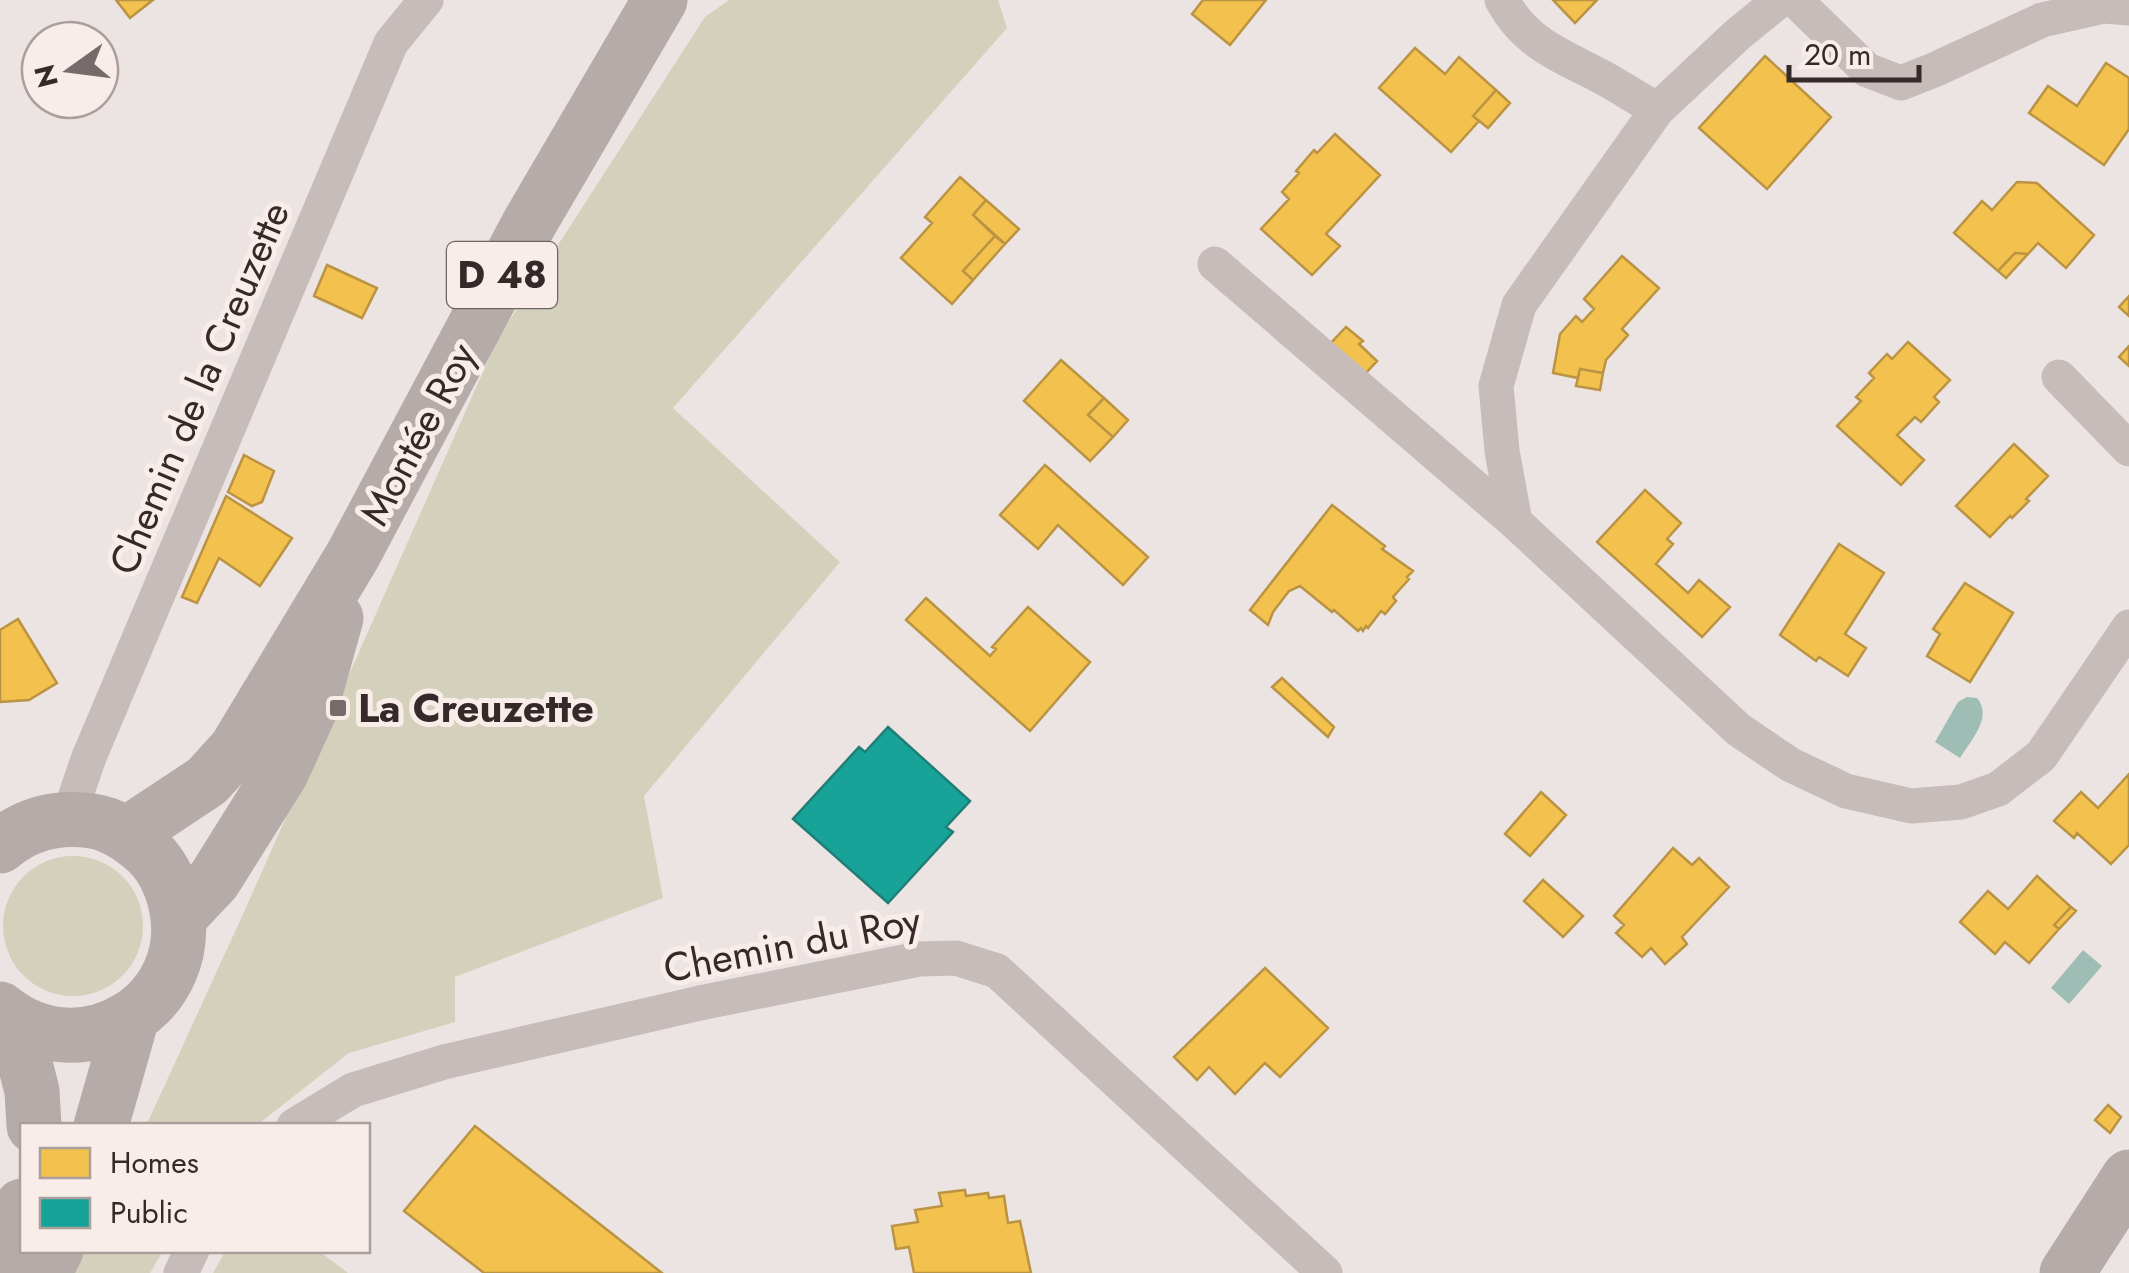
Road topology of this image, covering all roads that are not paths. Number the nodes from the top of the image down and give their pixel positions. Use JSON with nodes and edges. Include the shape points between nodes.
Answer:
{"nodes":[{"id":1,"x":426,"y":0,"type":"edge"},
{"id":2,"x":660,"y":0,"type":"edge"},
{"id":3,"x":1502,"y":0,"type":"edge"},
{"id":4,"x":1780,"y":0,"type":"edge"},
{"id":5,"x":1795,"y":0,"type":"edge"},
{"id":6,"x":2129,"y":8,"type":"edge"},
{"id":7,"x":1657,"y":110,"type":"junction"},
{"id":8,"x":1215,"y":264,"type":"dead end"},
{"id":9,"x":2059,"y":377,"type":"dead end"},
{"id":10,"x":2129,"y":449,"type":"edge"},
{"id":11,"x":1515,"y":522,"type":"junction"},
{"id":12,"x":354,"y":556,"type":"junction"},
{"id":13,"x":2129,"y":626,"type":"edge"},
{"id":14,"x":68,"y":818,"type":"junction"},
{"id":15,"x":127,"y":834,"type":"junction"},
{"id":16,"x":0,"y":846,"type":"edge"},
{"id":17,"x":179,"y":917,"type":"junction"},
{"id":18,"x":7,"y":1014,"type":"edge"},
{"id":19,"x":132,"y":1018,"type":"junction"},
{"id":20,"x":34,"y":1123,"type":"edge"},
{"id":21,"x":102,"y":1123,"type":"edge"},
{"id":22,"x":299,"y":1123,"type":"edge"},
{"id":23,"x":2129,"y":1176,"type":"edge"},
{"id":24,"x":20,"y":1213,"type":"edge"},
{"id":25,"x":0,"y":1258,"type":"edge"},
{"id":26,"x":1325,"y":1273,"type":"edge"},
{"id":27,"x":2067,"y":1273,"type":"edge"}],
"edges":[{"from":1,"to":14,"type":"street","name":"Chemin de la Creuzette","via":[[392,43]]},
{"from":2,"to":12,"type":"main road","name":"Montée Roy","number":"D 48","via":[[530,222]]},
{"from":3,"to":7,"type":"street","via":[[1512,19],[1558,57]]},
{"from":4,"to":7,"type":"street"},
{"from":5,"to":6,"type":"street","via":[[1867,70],[1901,83],[2042,20],[2104,6]]},
{"from":7,"to":11,"type":"street","via":[[1518,304],[1496,386]]},
{"from":8,"to":11,"type":"street"},
{"from":9,"to":10,"type":"street"},
{"from":11,"to":13,"type":"street","via":[[1739,730],[1846,792],[1911,806],[1961,802],[1998,789],[2041,756]]},
{"from":12,"to":15,"type":"main road","number":"D 48","via":[[236,748],[207,781]]},
{"from":12,"to":17,"type":"main road","number":"D 48","via":[[311,708],[282,773],[214,880]]},
{"from":14,"to":15,"type":"main road"},
{"from":14,"to":16,"type":"main road","via":[[38,823]]},
{"from":15,"to":17,"type":"main road","via":[[171,884]]},
{"from":17,"to":19,"type":"main road","via":[[169,974]]},
{"from":18,"to":19,"type":"main road","via":[[42,1032],[73,1036]]},
{"from":18,"to":20,"type":"main road","via":[[32,1091]]},
{"from":19,"to":21,"type":"main road"},
{"from":22,"to":26,"type":"street","name":"Chemin du Roy","via":[[353,1090],[444,1062],[700,1003],[956,958],[997,971]]},
{"from":23,"to":27,"type":"main road"},
{"from":24,"to":25,"type":"main road"}]}
